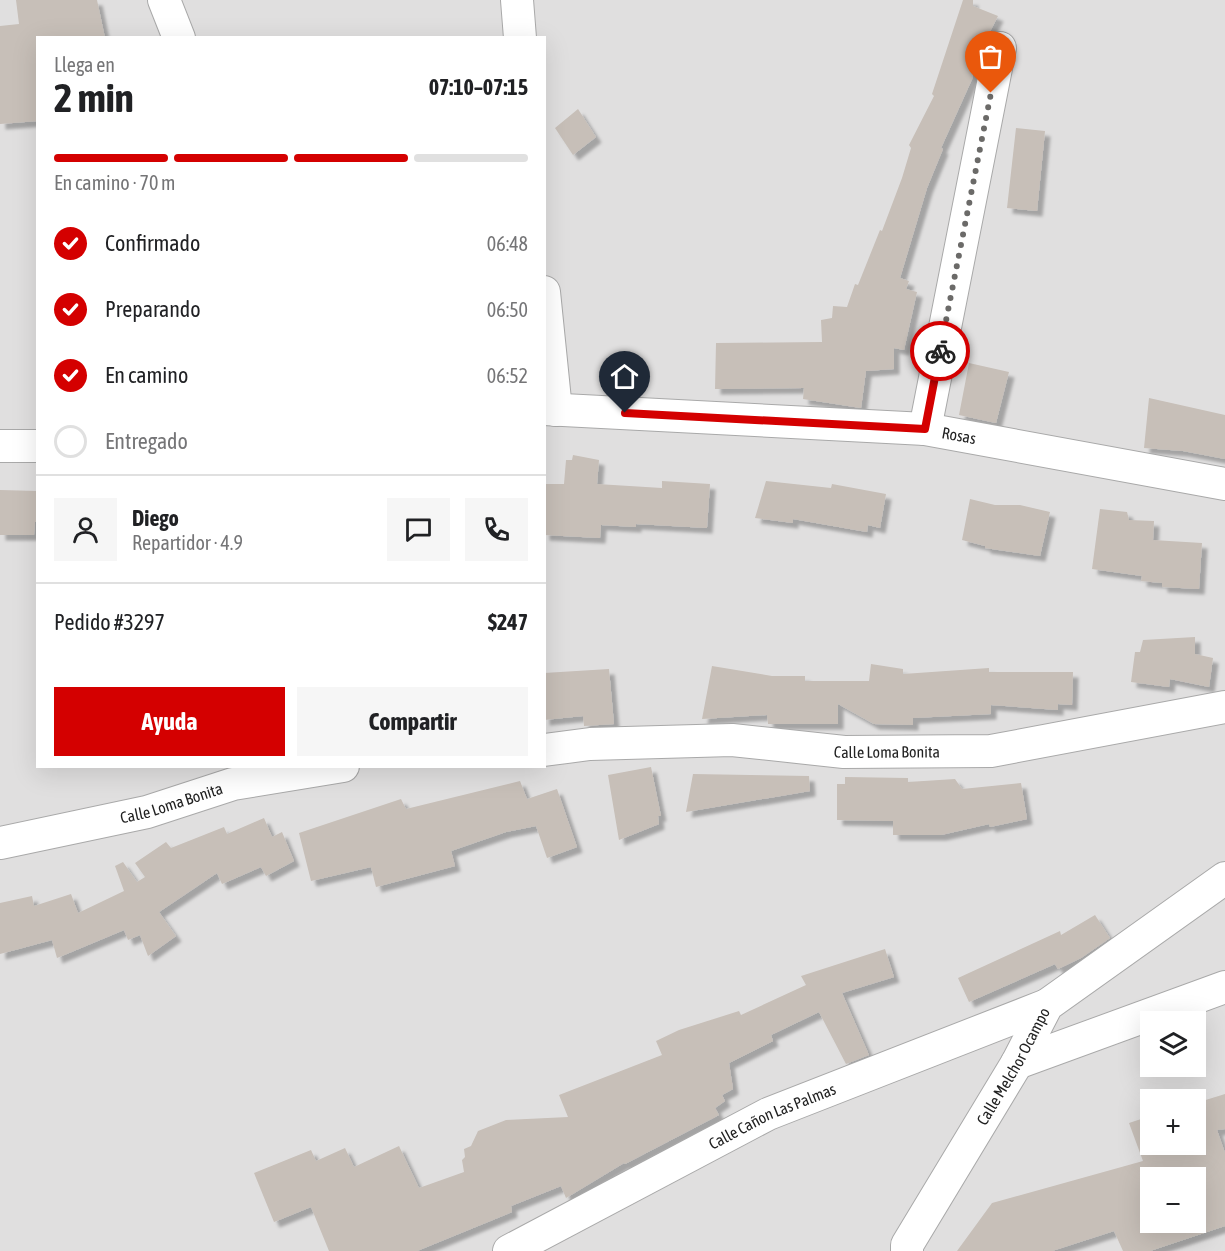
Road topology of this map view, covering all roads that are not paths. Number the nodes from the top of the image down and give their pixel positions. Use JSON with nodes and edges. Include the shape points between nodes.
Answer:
{"nodes":[{"id":1,"x":164,"y":0,"type":"edge"},
{"id":2,"x":517,"y":0,"type":"edge"},
{"id":3,"x":178,"y":36,"type":"edge"},
{"id":4,"x":520,"y":36,"type":"edge"},
{"id":5,"x":1000,"y":48,"type":"dead end"},
{"id":6,"x":546,"y":331,"type":"edge"},
{"id":7,"x":550,"y":409,"type":"edge"},
{"id":8,"x":925,"y":429,"type":"junction"},
{"id":9,"x":0,"y":446,"type":"edge"},
{"id":10,"x":36,"y":446,"type":"edge"},
{"id":11,"x":1225,"y":484,"type":"edge"},
{"id":12,"x":1225,"y":707,"type":"edge"},
{"id":13,"x":546,"y":750,"type":"edge"},
{"id":14,"x":331,"y":768,"type":"edge"},
{"id":15,"x":0,"y":843,"type":"edge"},
{"id":16,"x":1225,"y":878,"type":"edge"},
{"id":17,"x":1225,"y":987,"type":"edge"},
{"id":18,"x":1047,"y":1005,"type":"junction"},
{"id":19,"x":1017,"y":1063,"type":"junction"},
{"id":20,"x":509,"y":1251,"type":"edge"},
{"id":21,"x":907,"y":1251,"type":"edge"}],
"edges":[{"from":1,"to":3,"type":"street"},
{"from":2,"to":4,"type":"street"},
{"from":5,"to":8,"type":"street"},
{"from":6,"to":7,"type":"street"},
{"from":7,"to":8,"type":"street","name":"Rosas"},
{"from":8,"to":11,"type":"street","name":"Rosas"},
{"from":9,"to":10,"type":"street"},
{"from":12,"to":13,"type":"street","name":"Calle Loma Bonita","via":[[991,751],[844,752],[732,740],[590,744]]},
{"from":14,"to":15,"type":"street","name":"Calle Loma Bonita","via":[[233,784],[147,812]]},
{"from":16,"to":18,"type":"street","name":"Calle Melchor Ocampo"},
{"from":17,"to":19,"type":"street"},
{"from":18,"to":19,"type":"street","name":"Calle Melchor Ocampo"},
{"from":18,"to":20,"type":"street","name":"Calle Cañon Las Palmas","via":[[768,1114]]},
{"from":19,"to":21,"type":"street","name":"Calle Melchor Ocampo","via":[[927,1210]]}]}
